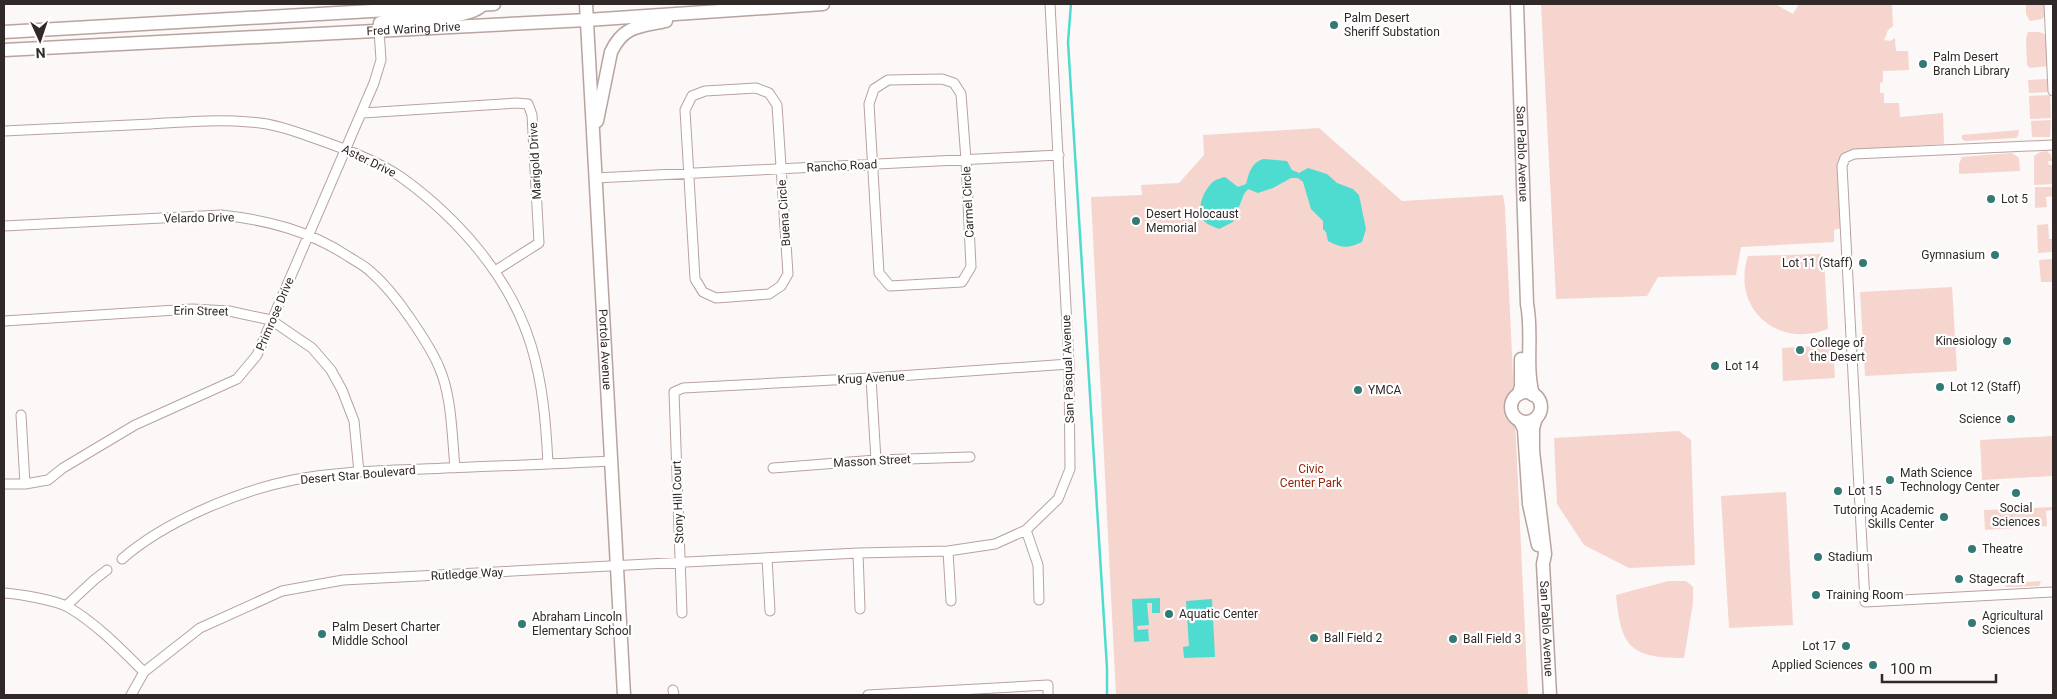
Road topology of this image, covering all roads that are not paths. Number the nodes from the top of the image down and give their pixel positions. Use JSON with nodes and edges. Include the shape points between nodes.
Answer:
{"nodes":[{"id":1,"x":479,"y":4,"type":"edge"},
{"id":2,"x":586,"y":4,"type":"edge"},
{"id":3,"x":823,"y":4,"type":"edge"},
{"id":4,"x":1050,"y":4,"type":"edge"},
{"id":5,"x":1516,"y":4,"type":"edge"},
{"id":6,"x":2049,"y":4,"type":"edge"},
{"id":7,"x":707,"y":12,"type":"junction"},
{"id":8,"x":587,"y":20,"type":"junction"},
{"id":9,"x":136,"y":24,"type":"junction"},
{"id":10,"x":379,"y":30,"type":"junction"},
{"id":11,"x":4,"y":32,"type":"edge"},
{"id":12,"x":64,"y":46,"type":"junction"},
{"id":13,"x":4,"y":50,"type":"edge"},
{"id":14,"x":2053,"y":91,"type":"edge"},
{"id":15,"x":363,"y":113,"type":"junction"},
{"id":16,"x":4,"y":132,"type":"edge"},
{"id":17,"x":593,"y":138,"type":"junction"},
{"id":18,"x":2053,"y":145,"type":"edge"},
{"id":19,"x":346,"y":149,"type":"junction"},
{"id":20,"x":1059,"y":155,"type":"junction"},
{"id":21,"x":966,"y":160,"type":"junction"},
{"id":22,"x":872,"y":164,"type":"junction"},
{"id":23,"x":781,"y":168,"type":"junction"},
{"id":24,"x":689,"y":172,"type":"junction"},
{"id":25,"x":595,"y":178,"type":"junction"},
{"id":26,"x":4,"y":226,"type":"edge"},
{"id":27,"x":309,"y":234,"type":"junction"},
{"id":28,"x":495,"y":271,"type":"junction"},
{"id":29,"x":1528,"y":304,"type":"junction"},
{"id":30,"x":271,"y":320,"type":"junction"},
{"id":31,"x":4,"y":321,"type":"edge"},
{"id":32,"x":1069,"y":364,"type":"junction"},
{"id":33,"x":871,"y":378,"type":"junction"},
{"id":34,"x":674,"y":392,"type":"joint"},
{"id":35,"x":1519,"y":394,"type":"junction"},
{"id":36,"x":1534,"y":394,"type":"junction"},
{"id":37,"x":21,"y":415,"type":"dead end"},
{"id":38,"x":1536,"y":418,"type":"junction"},
{"id":39,"x":1520,"y":421,"type":"junction"},
{"id":40,"x":970,"y":457,"type":"dead end"},
{"id":41,"x":876,"y":460,"type":"junction"},
{"id":42,"x":612,"y":461,"type":"junction"},
{"id":43,"x":548,"y":464,"type":"junction"},
{"id":44,"x":455,"y":468,"type":"junction"},
{"id":45,"x":773,"y":468,"type":"dead end"},
{"id":46,"x":359,"y":472,"type":"junction"},
{"id":47,"x":4,"y":484,"type":"edge"},
{"id":48,"x":25,"y":484,"type":"junction"},
{"id":49,"x":1026,"y":530,"type":"junction"},
{"id":50,"x":948,"y":551,"type":"junction"},
{"id":51,"x":858,"y":553,"type":"junction"},
{"id":52,"x":840,"y":555,"type":"joint"},
{"id":53,"x":767,"y":558,"type":"junction"},
{"id":54,"x":122,"y":559,"type":"dead end"},
{"id":55,"x":680,"y":562,"type":"junction"},
{"id":56,"x":1543,"y":564,"type":"junction"},
{"id":57,"x":617,"y":567,"type":"junction"},
{"id":58,"x":108,"y":570,"type":"dead end"},
{"id":59,"x":2053,"y":592,"type":"edge"},
{"id":60,"x":4,"y":593,"type":"edge"},
{"id":61,"x":1039,"y":600,"type":"dead end"},
{"id":62,"x":951,"y":601,"type":"dead end"},
{"id":63,"x":66,"y":606,"type":"junction"},
{"id":64,"x":860,"y":609,"type":"dead end"},
{"id":65,"x":770,"y":611,"type":"dead end"},
{"id":66,"x":682,"y":612,"type":"dead end"},
{"id":67,"x":144,"y":672,"type":"junction"},
{"id":68,"x":988,"y":692,"type":"edge"},
{"id":69,"x":924,"y":694,"type":"edge"},
{"id":70,"x":131,"y":695,"type":"edge"},
{"id":71,"x":624,"y":695,"type":"edge"},
{"id":72,"x":868,"y":695,"type":"edge"},
{"id":73,"x":1048,"y":695,"type":"edge"},
{"id":74,"x":1550,"y":695,"type":"edge"}],
"edges":[{"from":1,"to":9,"type":"main road","name":"Fred Waring Drive"},
{"from":1,"to":10,"type":"main road","via":[[476,10],[463,15],[390,19],[380,23]]},
{"from":2,"to":8,"type":"main road","name":"Portola Avenue"},
{"from":3,"to":7,"type":"main road","name":"Fred Waring Drive"},
{"from":4,"to":20,"type":"street","name":"San Pasqual Avenue"},
{"from":5,"to":29,"type":"main road","name":"San Pablo Avenue"},
{"from":6,"to":14,"type":"street"},
{"from":7,"to":8,"type":"main road","name":"Fred Waring Drive"},
{"from":7,"to":17,"type":"main road","via":[[632,28],[622,34],[611,52]]},
{"from":8,"to":10,"type":"main road","name":"Fred Waring Drive"},
{"from":8,"to":17,"type":"main road","name":"Portola Avenue"},
{"from":9,"to":11,"type":"main road","name":"Fred Waring Drive"},
{"from":9,"to":12,"type":"main road","via":[[123,34],[84,37]]},
{"from":10,"to":12,"type":"main road","name":"Fred Waring Drive"},
{"from":10,"to":15,"type":"street","name":"Primrose Drive","via":[[381,60]]},
{"from":12,"to":13,"type":"main road","name":"Fred Waring Drive"},
{"from":15,"to":19,"type":"street","name":"Primrose Drive"},
{"from":15,"to":28,"type":"street","name":"Marigold Drive","via":[[528,104],[533,124],[539,242]]},
{"from":16,"to":19,"type":"street","name":"Aster Drive","via":[[251,122],[279,126]]},
{"from":17,"to":25,"type":"main road","name":"Portola Avenue"},
{"from":18,"to":59,"type":"street","via":[[1854,154],[1844,158],[1842,166],[1864,602]]},
{"from":19,"to":27,"type":"street","name":"Primrose Drive"},
{"from":19,"to":28,"type":"street","name":"Aster Drive","via":[[400,176],[449,216]]},
{"from":20,"to":21,"type":"street","name":"Rancho Road"},
{"from":20,"to":32,"type":"street","name":"San Pasqual Avenue"},
{"from":21,"to":22,"type":"street","name":"Rancho Road"},
{"from":21,"to":22,"type":"street","name":"Carmel Circle","via":[[961,94],[954,83],[942,79],[888,80],[874,89],[868,104]]},
{"from":21,"to":22,"type":"street","name":"Carmel Circle","via":[[971,267],[962,282],[924,286],[890,286],[879,273]]},
{"from":22,"to":23,"type":"street","name":"Rancho Road"},
{"from":23,"to":24,"type":"street","name":"Rancho Road"},
{"from":23,"to":24,"type":"street","name":"Buena Circle","via":[[778,105],[769,93],[756,88],[705,91],[692,96],[685,110]]},
{"from":23,"to":24,"type":"street","name":"Buena Circle","via":[[788,274],[781,286],[769,294],[716,298],[703,292],[695,279]]},
{"from":24,"to":25,"type":"street","name":"Rancho Road"},
{"from":25,"to":42,"type":"main road","name":"Portola Avenue"},
{"from":26,"to":27,"type":"street","name":"Velardo Drive","via":[[221,215],[257,219]]},
{"from":27,"to":30,"type":"street","name":"Primrose Drive"},
{"from":27,"to":44,"type":"street","name":"Velardo Drive","via":[[371,271],[424,337],[440,368],[451,414]]},
{"from":28,"to":43,"type":"street","name":"Aster Drive","via":[[531,344],[544,402]]},
{"from":29,"to":35,"type":"main road","name":"San Pablo Avenue","via":[[1524,315]]},
{"from":29,"to":36,"type":"main road","name":"San Pablo Avenue","via":[[1528,347]]},
{"from":30,"to":31,"type":"street","name":"Erin Street","via":[[229,311],[192,309]]},
{"from":30,"to":46,"type":"street","name":"Erin Street","via":[[312,348],[331,370],[354,421]]},
{"from":30,"to":48,"type":"street","name":"Primrose Drive","via":[[258,355],[237,379],[136,425],[48,480]]},
{"from":32,"to":33,"type":"street","name":"Krug Avenue"},
{"from":32,"to":49,"type":"street","name":"San Pasqual Avenue","via":[[1070,469],[1058,500]]},
{"from":33,"to":34,"type":"street","name":"Krug Avenue","via":[[682,388]]},
{"from":33,"to":41,"type":"street"},
{"from":34,"to":55,"type":"street","name":"Stony Hill Court"},
{"from":35,"to":36,"type":"main road"},
{"from":35,"to":39,"type":"main road","via":[[1512,400],[1511,410]]},
{"from":36,"to":38,"type":"main road","via":[[1541,406]]},
{"from":37,"to":48,"type":"street"},
{"from":38,"to":39,"type":"main road","via":[[1530,422]]},
{"from":38,"to":56,"type":"main road","name":"San Pablo Avenue","via":[[1533,451],[1545,545]]},
{"from":39,"to":56,"type":"main road","name":"San Pablo Avenue","via":[[1524,428],[1529,504]]},
{"from":40,"to":41,"type":"street","name":"Masson Street"},
{"from":41,"to":45,"type":"street","name":"Masson Street"},
{"from":42,"to":43,"type":"street","name":"Desert Star Boulevard"},
{"from":42,"to":57,"type":"main road","name":"Portola Avenue"},
{"from":43,"to":44,"type":"street","name":"Desert Star Boulevard"},
{"from":44,"to":46,"type":"street","name":"Desert Star Boulevard"},
{"from":46,"to":54,"type":"street","name":"Desert Star Boulevard","via":[[293,480],[234,497],[179,521]]},
{"from":47,"to":48,"type":"street","name":"Primrose Drive"},
{"from":49,"to":50,"type":"street","name":"San Pasqual Avenue","via":[[994,544]]},
{"from":49,"to":61,"type":"street","via":[[1038,566]]},
{"from":50,"to":51,"type":"street","name":"San Pasqual Avenue"},
{"from":50,"to":62,"type":"street"},
{"from":51,"to":52,"type":"street","name":"San Pasqual Avenue"},
{"from":51,"to":64,"type":"street"},
{"from":52,"to":53,"type":"street","name":"Rutledge Way"},
{"from":53,"to":55,"type":"street","name":"Rutledge Way"},
{"from":53,"to":65,"type":"street"},
{"from":55,"to":57,"type":"street","name":"Rutledge Way"},
{"from":55,"to":66,"type":"street","name":"Stony Hill Court"},
{"from":56,"to":74,"type":"main road","name":"San Pablo Avenue"},
{"from":57,"to":67,"type":"street","name":"Rutledge Way","via":[[343,580],[282,591],[200,628]]},
{"from":57,"to":71,"type":"main road","name":"Portola Avenue"},
{"from":58,"to":63,"type":"street"},
{"from":60,"to":63,"type":"street"},
{"from":63,"to":67,"type":"street","via":[[103,633]]},
{"from":67,"to":70,"type":"street","name":"Rutledge Way"},
{"from":68,"to":69,"type":"street"},
{"from":68,"to":73,"type":"street","via":[[1048,685]]},
{"from":69,"to":72,"type":"street"}]}
